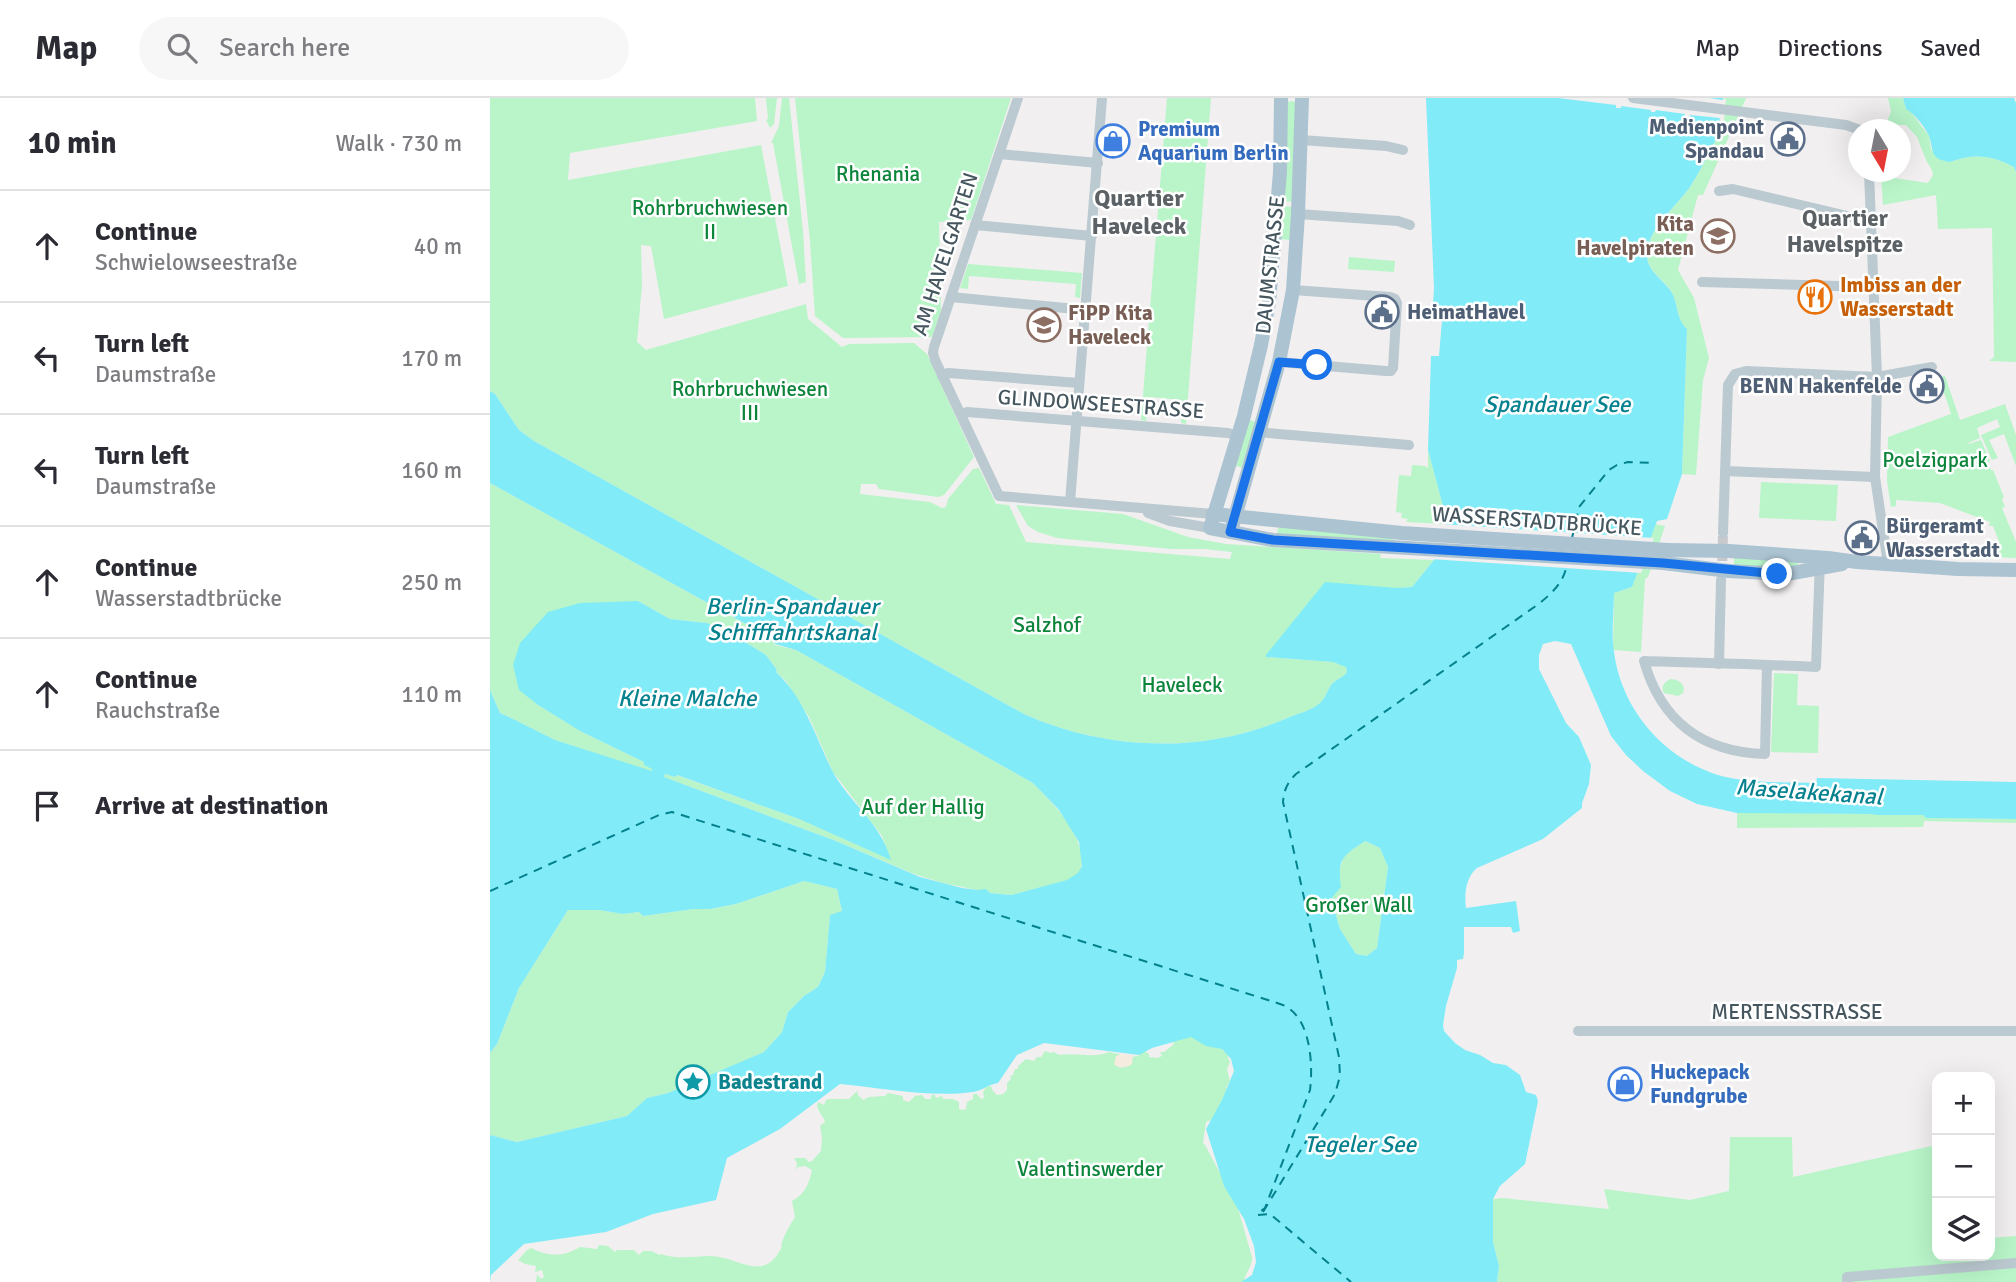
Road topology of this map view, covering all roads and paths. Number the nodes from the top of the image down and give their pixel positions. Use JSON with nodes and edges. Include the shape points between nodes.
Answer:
{"nodes":[{"id":1,"x":1018,"y":98,"type":"edge"},
{"id":2,"x":1102,"y":98,"type":"edge"},
{"id":3,"x":1282,"y":98,"type":"edge"},
{"id":4,"x":1298,"y":98,"type":"edge"},
{"id":5,"x":1633,"y":98,"type":"edge"},
{"id":6,"x":1848,"y":126,"type":"edge"},
{"id":7,"x":1300,"y":140,"type":"junction"},
{"id":8,"x":1403,"y":149,"type":"dead end"},
{"id":9,"x":999,"y":153,"type":"junction"},
{"id":10,"x":1098,"y":163,"type":"junction"},
{"id":11,"x":1869,"y":182,"type":"edge"},
{"id":12,"x":1719,"y":191,"type":"dead end"},
{"id":13,"x":1298,"y":214,"type":"junction"},
{"id":14,"x":1871,"y":219,"type":"junction"},
{"id":15,"x":975,"y":225,"type":"junction"},
{"id":16,"x":1410,"y":225,"type":"dead end"},
{"id":17,"x":1092,"y":236,"type":"junction"},
{"id":18,"x":1702,"y":282,"type":"dead end"},
{"id":19,"x":1873,"y":287,"type":"junction"},
{"id":20,"x":1293,"y":290,"type":"junction"},
{"id":21,"x":951,"y":297,"type":"junction"},
{"id":22,"x":1086,"y":310,"type":"junction"},
{"id":23,"x":1279,"y":362,"type":"junction"},
{"id":24,"x":1932,"y":367,"type":"dead end"},
{"id":25,"x":943,"y":376,"type":"junction"},
{"id":26,"x":1877,"y":377,"type":"junction"},
{"id":27,"x":1079,"y":383,"type":"junction"},
{"id":28,"x":962,"y":415,"type":"junction"},
{"id":29,"x":1076,"y":421,"type":"junction"},
{"id":30,"x":1259,"y":431,"type":"junction"},
{"id":31,"x":1238,"y":436,"type":"junction"},
{"id":32,"x":1409,"y":445,"type":"dead end"},
{"id":33,"x":1228,"y":466,"type":"junction"},
{"id":34,"x":1725,"y":471,"type":"junction"},
{"id":35,"x":1247,"y":472,"type":"junction"},
{"id":36,"x":1875,"y":477,"type":"junction"},
{"id":37,"x":1070,"y":502,"type":"junction"},
{"id":38,"x":1235,"y":517,"type":"junction"},
{"id":39,"x":1212,"y":521,"type":"junction"},
{"id":40,"x":1230,"y":532,"type":"junction"},
{"id":41,"x":1723,"y":533,"type":"tunnel mouth"},
{"id":42,"x":1400,"y":540,"type":"junction"},
{"id":43,"x":1666,"y":557,"type":"junction"},
{"id":44,"x":1820,"y":563,"type":"junction"},
{"id":45,"x":1888,"y":564,"type":"junction"},
{"id":46,"x":2016,"y":570,"type":"edge"},
{"id":47,"x":1725,"y":575,"type":"junction"},
{"id":48,"x":1719,"y":664,"type":"junction"},
{"id":49,"x":1768,"y":665,"type":"junction"},
{"id":50,"x":1578,"y":1031,"type":"dead end"},
{"id":51,"x":2016,"y":1031,"type":"edge"},
{"id":52,"x":2016,"y":1263,"type":"edge"},
{"id":53,"x":1847,"y":1279,"type":"edge"}],
"edges":[{"from":1,"to":9,"type":"street","name":"AM HAVELGARTEN"},
{"from":2,"to":10,"type":"street"},
{"from":3,"to":31,"type":"main road","name":"DAUMSTRASSE","via":[[1271,288]]},
{"from":4,"to":7,"type":"main road","name":"DAUMSTRASSE"},
{"from":5,"to":6,"type":"street"},
{"from":7,"to":8,"type":"street"},
{"from":7,"to":13,"type":"main road","name":"DAUMSTRASSE"},
{"from":9,"to":10,"type":"street"},
{"from":9,"to":15,"type":"street","name":"AM HAVELGARTEN"},
{"from":10,"to":17,"type":"street"},
{"from":11,"to":14,"type":"street"},
{"from":12,"to":14,"type":"street","via":[[1733,189]]},
{"from":13,"to":16,"type":"street"},
{"from":13,"to":20,"type":"main road","name":"DAUMSTRASSE"},
{"from":14,"to":19,"type":"street"},
{"from":15,"to":17,"type":"street"},
{"from":15,"to":21,"type":"street","name":"AM HAVELGARTEN"},
{"from":17,"to":22,"type":"street"},
{"from":18,"to":19,"type":"street"},
{"from":19,"to":26,"type":"street"},
{"from":20,"to":23,"type":"main road","name":"DAUMSTRASSE"},
{"from":20,"to":23,"type":"street","via":[[1395,299],[1393,368]]},
{"from":21,"to":22,"type":"street"},
{"from":21,"to":25,"type":"street","name":"AM HAVELGARTEN","via":[[933,353]]},
{"from":22,"to":27,"type":"street"},
{"from":23,"to":30,"type":"main road","name":"DAUMSTRASSE"},
{"from":24,"to":26,"type":"street"},
{"from":25,"to":27,"type":"street"},
{"from":25,"to":28,"type":"street","name":"AM HAVELGARTEN"},
{"from":26,"to":34,"type":"street","via":[[1735,374],[1728,385]]},
{"from":26,"to":36,"type":"street"},
{"from":27,"to":29,"type":"street"},
{"from":28,"to":29,"type":"street","name":"GLINDOWSEESTRASSE"},
{"from":28,"to":37,"type":"street","name":"AM HAVELGARTEN","via":[[999,496]]},
{"from":29,"to":31,"type":"street","name":"GLINDOWSEESTRASSE"},
{"from":29,"to":37,"type":"street"},
{"from":30,"to":32,"type":"street"},
{"from":30,"to":35,"type":"main road","name":"DAUMSTRASSE"},
{"from":31,"to":33,"type":"main road","name":"DAUMSTRASSE"},
{"from":33,"to":35,"type":"main road"},
{"from":33,"to":39,"type":"main road","name":"DAUMSTRASSE"},
{"from":34,"to":36,"type":"street"},
{"from":34,"to":41,"type":"street"},
{"from":35,"to":38,"type":"main road","name":"DAUMSTRASSE"},
{"from":36,"to":45,"type":"street"},
{"from":37,"to":39,"type":"street"},
{"from":38,"to":39,"type":"main road"},
{"from":38,"to":40,"type":"main road","name":"DAUMSTRASSE"},
{"from":38,"to":42,"type":"main road"},
{"from":39,"to":40,"type":"main road"},
{"from":40,"to":42,"type":"main road","via":[[1273,540]]},
{"from":42,"to":43,"type":"main road","name":"WASSERSTADTBRÜCKE"},
{"from":43,"to":44,"type":"main road","bridge":true,"via":[[1729,551]]},
{"from":43,"to":47,"type":"main road","bridge":true},
{"from":44,"to":45,"type":"main road"},
{"from":44,"to":47,"type":"main road","via":[[1787,574]]},
{"from":44,"to":49,"type":"street","via":[[1816,667]]},
{"from":45,"to":46,"type":"main road"},
{"from":47,"to":48,"type":"street"},
{"from":48,"to":49,"type":"street"},
{"from":48,"to":49,"type":"street","via":[[1643,661],[1658,697],[1684,727],[1717,746],[1765,754]]},
{"from":50,"to":51,"type":"street","name":"MERTENSSTRASSE"},
{"from":52,"to":53,"type":"street"}]}
